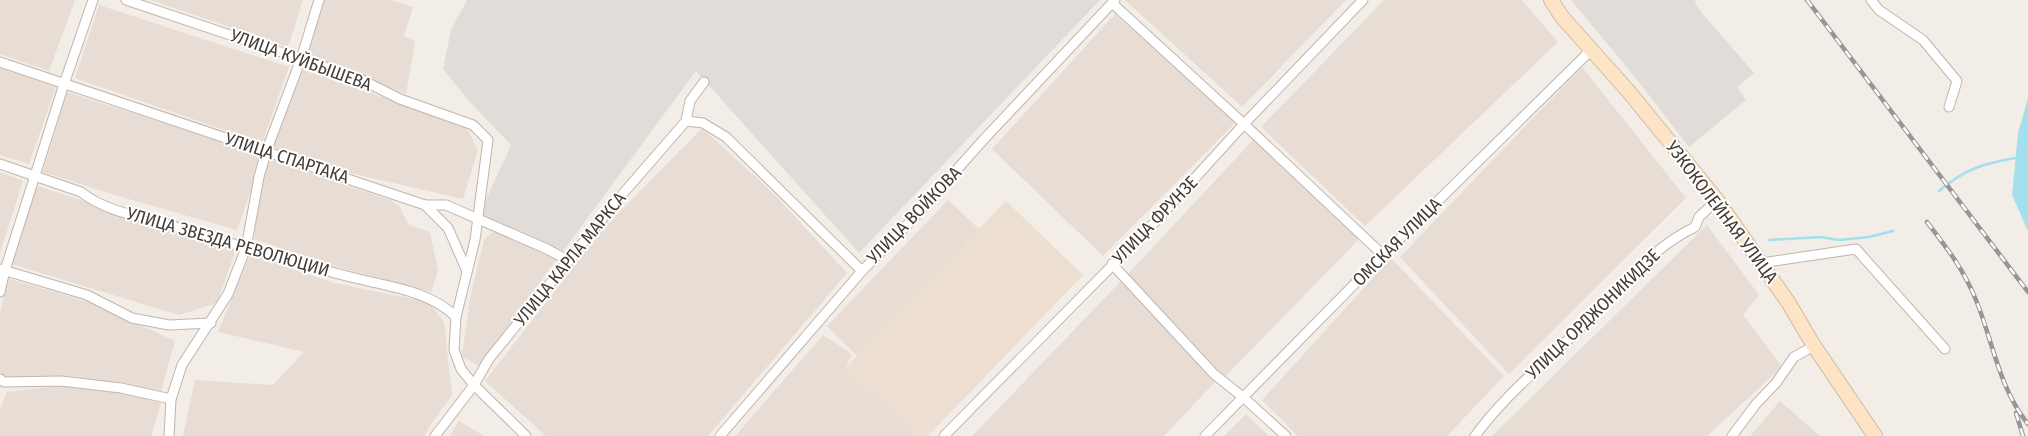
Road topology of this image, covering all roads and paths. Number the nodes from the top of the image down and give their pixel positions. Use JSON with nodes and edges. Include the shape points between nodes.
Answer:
{"nodes":[{"id":1,"x":93,"y":0,"type":"edge"},
{"id":2,"x":126,"y":0,"type":"edge"},
{"id":3,"x":319,"y":0,"type":"edge"},
{"id":4,"x":1362,"y":0,"type":"edge"},
{"id":5,"x":1552,"y":0,"type":"edge"},
{"id":6,"x":1871,"y":0,"type":"edge"},
{"id":7,"x":1114,"y":1,"type":"edge"},
{"id":8,"x":1591,"y":50,"type":"junction"},
{"id":9,"x":301,"y":59,"type":"junction"},
{"id":10,"x":0,"y":62,"type":"edge"},
{"id":11,"x":704,"y":82,"type":"dead end"},
{"id":12,"x":64,"y":84,"type":"junction"},
{"id":13,"x":1949,"y":107,"type":"dead end"},
{"id":14,"x":686,"y":121,"type":"junction"},
{"id":15,"x":1244,"y":124,"type":"junction"},
{"id":16,"x":266,"y":152,"type":"junction"},
{"id":17,"x":0,"y":164,"type":"edge"},
{"id":18,"x":36,"y":175,"type":"junction"},
{"id":19,"x":1716,"y":200,"type":"junction"},
{"id":20,"x":425,"y":205,"type":"junction"},
{"id":21,"x":477,"y":220,"type":"junction"},
{"id":22,"x":246,"y":248,"type":"junction"},
{"id":23,"x":1383,"y":255,"type":"junction"},
{"id":24,"x":569,"y":261,"type":"junction"},
{"id":25,"x":1761,"y":263,"type":"junction"},
{"id":26,"x":1112,"y":264,"type":"junction"},
{"id":27,"x":2,"y":270,"type":"edge"},
{"id":28,"x":467,"y":271,"type":"junction"},
{"id":29,"x":862,"y":271,"type":"junction"},
{"id":30,"x":0,"y":292,"type":"edge"},
{"id":31,"x":456,"y":317,"type":"junction"},
{"id":32,"x":211,"y":322,"type":"junction"},
{"id":33,"x":1814,"y":346,"type":"junction"},
{"id":34,"x":1945,"y":349,"type":"dead end"},
{"id":35,"x":0,"y":379,"type":"edge"},
{"id":36,"x":474,"y":385,"type":"junction"},
{"id":37,"x":1244,"y":398,"type":"junction"},
{"id":38,"x":172,"y":399,"type":"junction"},
{"id":39,"x":168,"y":436,"type":"edge"},
{"id":40,"x":435,"y":436,"type":"edge"},
{"id":41,"x":526,"y":436,"type":"edge"},
{"id":42,"x":720,"y":436,"type":"edge"},
{"id":43,"x":944,"y":436,"type":"edge"},
{"id":44,"x":1206,"y":436,"type":"edge"},
{"id":45,"x":1286,"y":436,"type":"edge"},
{"id":46,"x":1475,"y":436,"type":"edge"},
{"id":47,"x":1732,"y":436,"type":"edge"},
{"id":48,"x":1875,"y":436,"type":"edge"}],
"edges":[{"from":1,"to":12,"type":"street"},
{"from":2,"to":9,"type":"street","name":"УЛИЦА КУЙБЫШЕВА"},
{"from":3,"to":9,"type":"street"},
{"from":4,"to":15,"type":"street","name":"УЛИЦА ФРУНЗЕ"},
{"from":5,"to":8,"type":"street","name":"УЗКОКОЛЕЙНАЯ УЛИЦА","via":[[1562,17]]},
{"from":6,"to":13,"type":"street","via":[[1879,10],[1922,40],[1956,81]]},
{"from":7,"to":15,"type":"street"},
{"from":7,"to":29,"type":"street","name":"УЛИЦА ВОЙКОВА"},
{"from":8,"to":19,"type":"street","name":"УЗКОКОЛЕЙНАЯ УЛИЦА"},
{"from":8,"to":23,"type":"street","name":"ОМСКАЯ УЛИЦА"},
{"from":9,"to":16,"type":"street"},
{"from":9,"to":21,"type":"street","name":"УЛИЦА КУЙБЫШЕВА","via":[[358,78],[400,99],[473,125],[488,140]]},
{"from":10,"to":12,"type":"street","name":"УЛИЦА СПАРТАКА"},
{"from":11,"to":14,"type":"street","name":"УЛИЦА КАРЛА МАРКСА","via":[[690,101]]},
{"from":12,"to":16,"type":"street","name":"УЛИЦА СПАРТАКА"},
{"from":12,"to":18,"type":"street"},
{"from":14,"to":24,"type":"street","name":"УЛИЦА КАРЛА МАРКСА"},
{"from":14,"to":29,"type":"street","via":[[703,123],[726,137]]},
{"from":15,"to":23,"type":"street"},
{"from":15,"to":26,"type":"street","name":"УЛИЦА ФРУНЗЕ"},
{"from":16,"to":20,"type":"street","name":"УЛИЦА СПАРТАКА"},
{"from":16,"to":22,"type":"street"},
{"from":17,"to":18,"type":"street","name":"УЛИЦА ЗВЕЗДА РЕВОЛЮЦИИ"},
{"from":18,"to":22,"type":"street","name":"УЛИЦА ЗВЕЗДА РЕВОЛЮЦИИ","via":[[125,212]]},
{"from":18,"to":27,"type":"street"},
{"from":19,"to":25,"type":"street","name":"УЗКОКОЛЕЙНАЯ УЛИЦА"},
{"from":19,"to":46,"type":"street","name":"УЛИЦА ОРДЖОНИКИДЗЕ","via":[[1699,216],[1696,227],[1678,235],[1636,270],[1518,385]]},
{"from":20,"to":21,"type":"street","name":"УЛИЦА СПАРТАКА","via":[[446,206]]},
{"from":20,"to":28,"type":"street","via":[[448,228]]},
{"from":21,"to":24,"type":"street","name":"УЛИЦА СПАРТАКА"},
{"from":21,"to":28,"type":"street","via":[[476,240]]},
{"from":22,"to":31,"type":"street","name":"УЛИЦА ЗВЕЗДА РЕВОЛЮЦИИ","via":[[427,297]]},
{"from":22,"to":32,"type":"street","via":[[228,294]]},
{"from":23,"to":37,"type":"street","name":"ОМСКАЯ УЛИЦА"},
{"from":24,"to":36,"type":"street","name":"УЛИЦА КАРЛА МАРКСА","via":[[489,359]]},
{"from":25,"to":33,"type":"street","name":"УЗКОКОЛЕЙНАЯ УЛИЦА"},
{"from":25,"to":34,"type":"street","via":[[1856,250]]},
{"from":26,"to":37,"type":"street","via":[[1214,374]]},
{"from":26,"to":43,"type":"street","name":"УЛИЦА ФРУНЗЕ"},
{"from":27,"to":30,"type":"street"},
{"from":27,"to":32,"type":"street","via":[[87,294],[132,318],[169,325]]},
{"from":28,"to":31,"type":"street"},
{"from":29,"to":42,"type":"street","name":"УЛИЦА ВОЙКОВА"},
{"from":31,"to":36,"type":"street","via":[[454,350],[461,369]]},
{"from":32,"to":38,"type":"street","via":[[182,365]]},
{"from":33,"to":47,"type":"street","via":[[1794,358]]},
{"from":33,"to":48,"type":"street","name":"УЗКОКОЛЕЙНАЯ УЛИЦА"},
{"from":35,"to":38,"type":"street","via":[[4,382],[61,382],[120,388]]},
{"from":36,"to":40,"type":"street","name":"УЛИЦА КАРЛА МАРКСА"},
{"from":36,"to":41,"type":"street"},
{"from":37,"to":44,"type":"street","name":"ОМСКАЯ УЛИЦА"},
{"from":37,"to":45,"type":"street"},
{"from":38,"to":39,"type":"street"}]}
